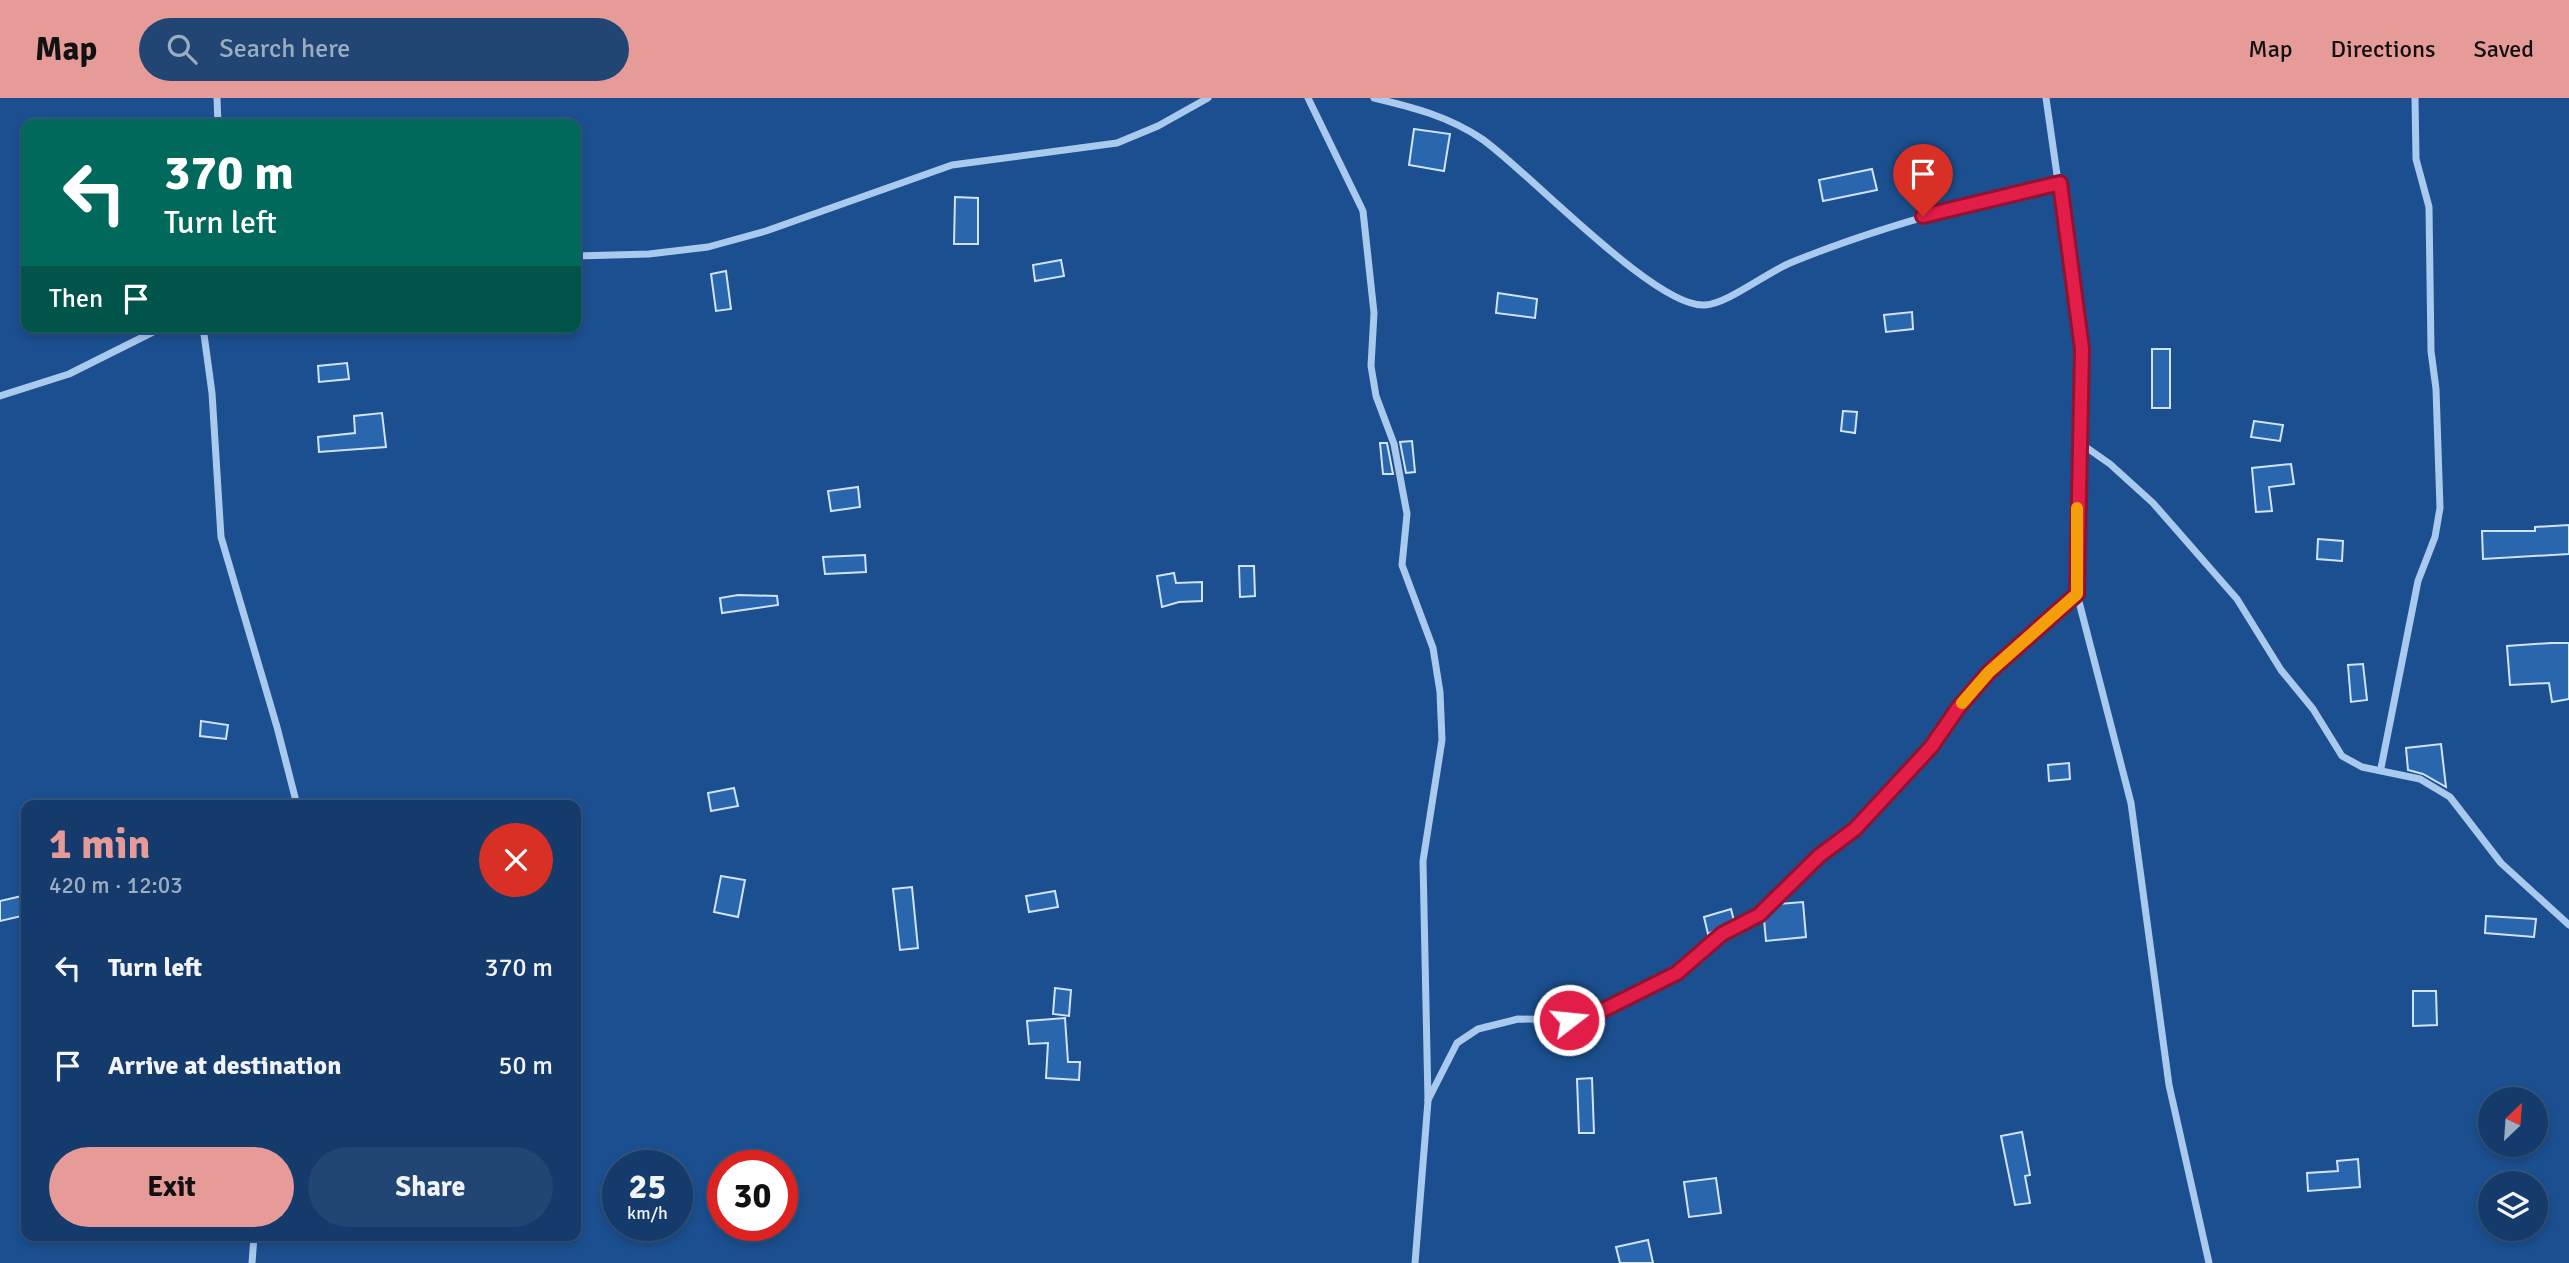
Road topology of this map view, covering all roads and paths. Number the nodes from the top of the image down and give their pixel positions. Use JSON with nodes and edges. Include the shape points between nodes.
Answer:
{"nodes":[{"id":1,"x":217,"y":98,"type":"edge"},
{"id":2,"x":1208,"y":98,"type":"edge"},
{"id":3,"x":1308,"y":98,"type":"edge"},
{"id":4,"x":1374,"y":98,"type":"edge"},
{"id":5,"x":2046,"y":98,"type":"edge"},
{"id":6,"x":2415,"y":98,"type":"edge"},
{"id":7,"x":218,"y":119,"type":"edge"},
{"id":8,"x":2060,"y":183,"type":"junction"},
{"id":9,"x":581,"y":256,"type":"edge"},
{"id":10,"x":151,"y":333,"type":"edge"},
{"id":11,"x":204,"y":333,"type":"edge"},
{"id":12,"x":0,"y":396,"type":"edge"},
{"id":13,"x":2080,"y":443,"type":"junction"},
{"id":14,"x":2077,"y":594,"type":"junction"},
{"id":15,"x":2381,"y":768,"type":"junction"},
{"id":16,"x":296,"y":800,"type":"edge"},
{"id":17,"x":2569,"y":925,"type":"edge"},
{"id":18,"x":1428,"y":1101,"type":"junction"},
{"id":19,"x":254,"y":1241,"type":"edge"},
{"id":20,"x":252,"y":1263,"type":"edge"},
{"id":21,"x":1415,"y":1263,"type":"edge"},
{"id":22,"x":2209,"y":1263,"type":"edge"}],
"edges":[{"from":1,"to":7,"type":"street"},
{"from":2,"to":9,"type":"street","via":[[1117,143],[952,164],[765,232],[708,247]]},
{"from":3,"to":18,"type":"street","via":[[1363,211],[1374,313],[1371,366],[1408,514],[1402,565],[1433,648],[1440,692],[1442,740],[1423,861]]},
{"from":4,"to":8,"type":"street","via":[[1433,112],[1481,139],[1649,282],[1673,298],[1703,306],[1789,264],[1903,222]]},
{"from":5,"to":8,"type":"street"},
{"from":6,"to":15,"type":"street","via":[[2416,159],[2429,206],[2440,508],[2435,537],[2418,581]]},
{"from":8,"to":13,"type":"street","via":[[2082,349]]},
{"from":10,"to":12,"type":"street","via":[[69,374]]},
{"from":11,"to":16,"type":"street","via":[[221,537]]},
{"from":13,"to":14,"type":"street"},
{"from":13,"to":15,"type":"street","via":[[2153,503],[2238,599],[2342,756],[2362,767]]},
{"from":14,"to":18,"type":"street","via":[[1989,672],[1931,747],[1855,829],[1819,856],[1759,915],[1722,934],[1677,973],[1599,1012],[1569,1020],[1518,1019],[1478,1029],[1457,1043]]},
{"from":14,"to":22,"type":"street","via":[[2131,803],[2169,1085]]},
{"from":15,"to":17,"type":"street","via":[[2420,779],[2449,797],[2501,863]]},
{"from":18,"to":21,"type":"street"},
{"from":19,"to":20,"type":"street"}]}
